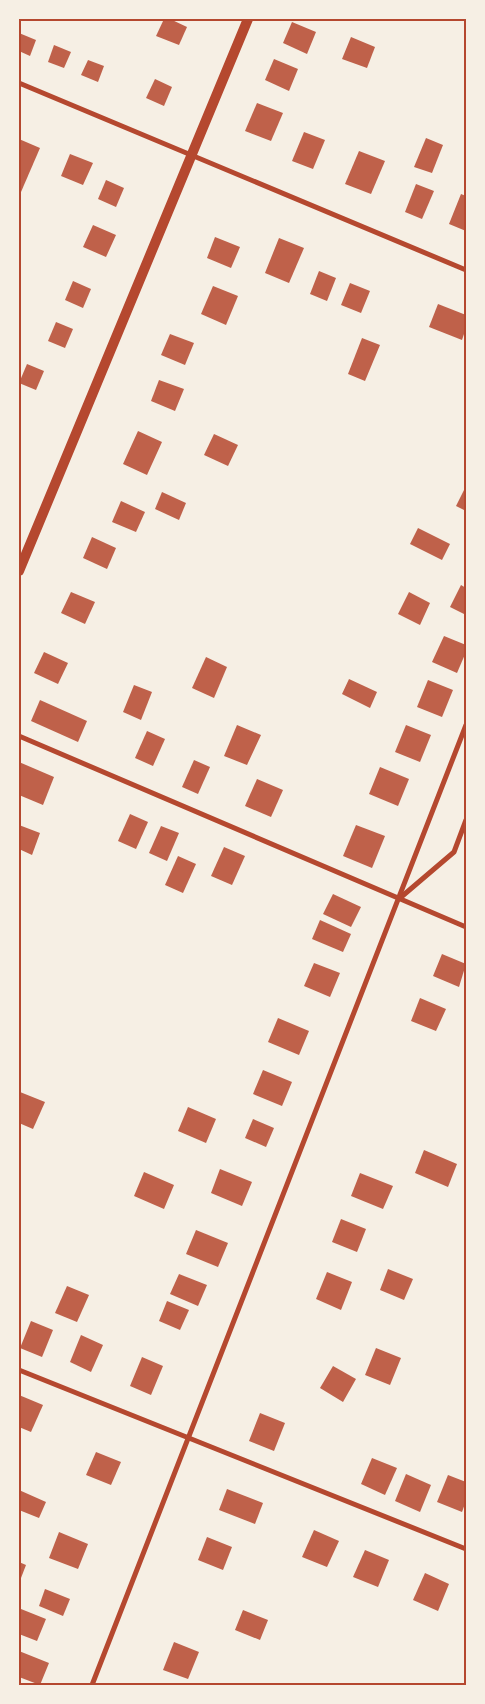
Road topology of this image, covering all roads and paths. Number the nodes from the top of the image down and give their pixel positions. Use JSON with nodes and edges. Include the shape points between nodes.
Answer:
{"nodes":[{"id":1,"x":248,"y":19,"type":"edge"},
{"id":2,"x":19,"y":83,"type":"edge"},
{"id":3,"x":190,"y":156,"type":"junction"},
{"id":4,"x":466,"y":270,"type":"edge"},
{"id":5,"x":19,"y":571,"type":"edge"},
{"id":6,"x":466,"y":725,"type":"edge"},
{"id":7,"x":19,"y":736,"type":"edge"},
{"id":8,"x":466,"y":820,"type":"edge"},
{"id":9,"x":398,"y":900,"type":"junction"},
{"id":10,"x":466,"y":927,"type":"edge"},
{"id":11,"x":19,"y":1370,"type":"edge"},
{"id":12,"x":190,"y":1439,"type":"junction"},
{"id":13,"x":466,"y":1549,"type":"edge"},
{"id":14,"x":92,"y":1685,"type":"edge"}],
"edges":[{"from":1,"to":3,"type":"main road"},
{"from":2,"to":3,"type":"street"},
{"from":3,"to":4,"type":"street"},
{"from":3,"to":5,"type":"main road"},
{"from":6,"to":9,"type":"street"},
{"from":7,"to":9,"type":"street"},
{"from":8,"to":9,"type":"street","via":[[454,852]]},
{"from":9,"to":10,"type":"street"},
{"from":9,"to":12,"type":"street"},
{"from":11,"to":12,"type":"street"},
{"from":12,"to":13,"type":"street"},
{"from":12,"to":14,"type":"street"}]}
